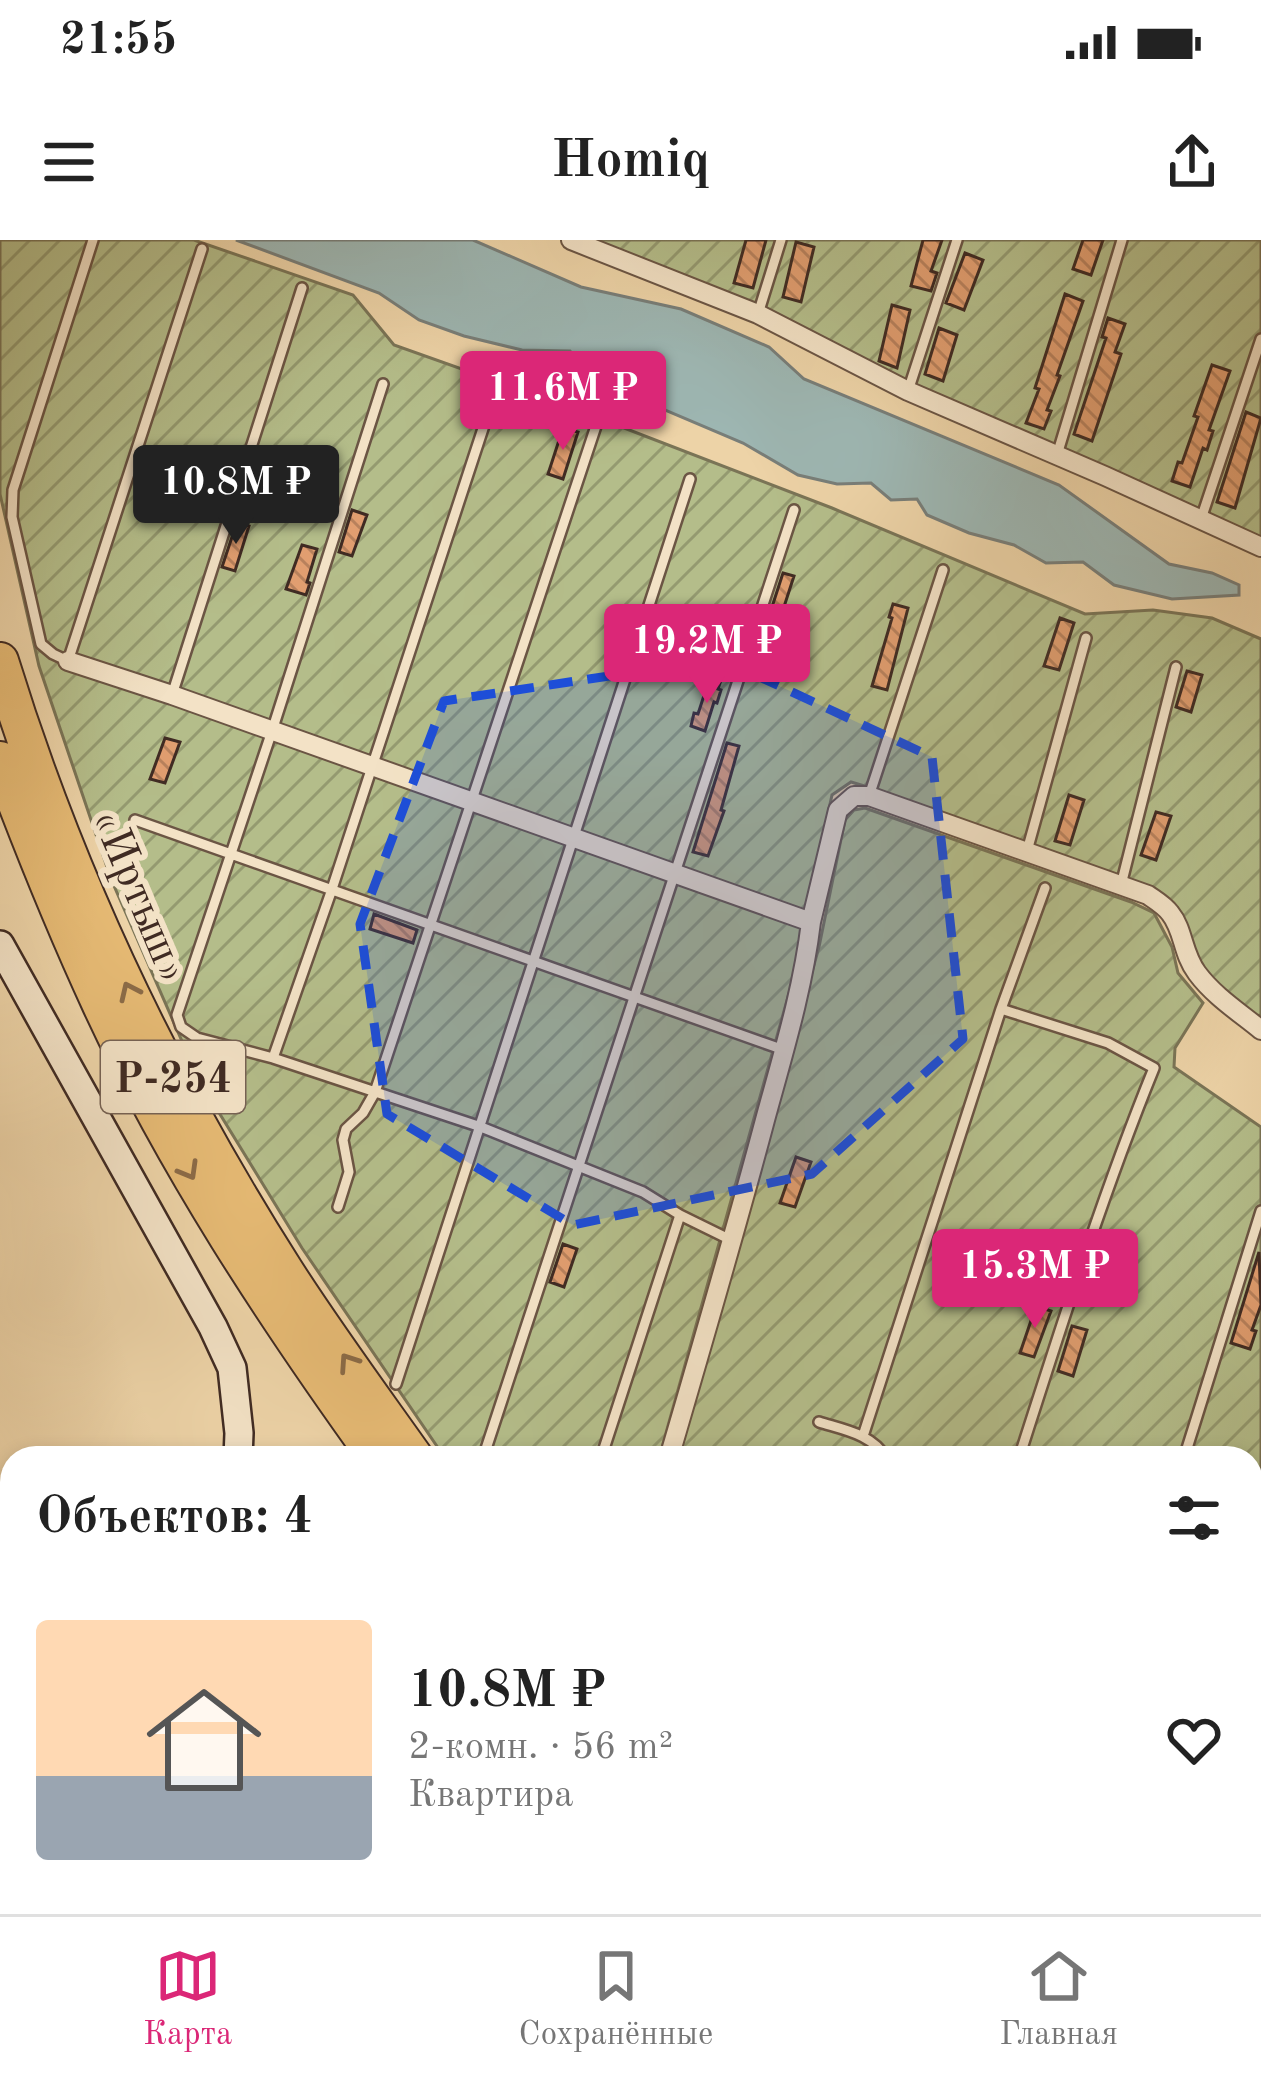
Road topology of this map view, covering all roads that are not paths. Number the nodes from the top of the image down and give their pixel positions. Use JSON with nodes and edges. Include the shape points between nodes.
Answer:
{"nodes":[{"id":1,"x":93,"y":240,"type":"edge"},
{"id":2,"x":571,"y":240,"type":"edge"},
{"id":3,"x":781,"y":240,"type":"edge"},
{"id":4,"x":957,"y":240,"type":"edge"},
{"id":5,"x":1122,"y":240,"type":"edge"},
{"id":6,"x":616,"y":248,"type":"edge"},
{"id":7,"x":202,"y":249,"type":"dead end"},
{"id":8,"x":302,"y":288,"type":"dead end"},
{"id":9,"x":758,"y":314,"type":"junction"},
{"id":10,"x":1261,"y":339,"type":"edge"},
{"id":11,"x":383,"y":384,"type":"dead end"},
{"id":12,"x":908,"y":391,"type":"junction"},
{"id":13,"x":494,"y":395,"type":"dead end"},
{"id":14,"x":597,"y":423,"type":"dead end"},
{"id":15,"x":1057,"y":455,"type":"junction"},
{"id":16,"x":690,"y":479,"type":"dead end"},
{"id":17,"x":794,"y":510,"type":"dead end"},
{"id":18,"x":1201,"y":519,"type":"junction"},
{"id":19,"x":1261,"y":547,"type":"edge"},
{"id":20,"x":943,"y":570,"type":"dead end"},
{"id":21,"x":1086,"y":638,"type":"dead end"},
{"id":22,"x":0,"y":661,"type":"edge"},
{"id":23,"x":68,"y":661,"type":"junction"},
{"id":24,"x":1175,"y":667,"type":"dead end"},
{"id":25,"x":172,"y":695,"type":"junction"},
{"id":26,"x":272,"y":730,"type":"junction"},
{"id":27,"x":0,"y":760,"type":"edge"},
{"id":28,"x":371,"y":766,"type":"junction"},
{"id":29,"x":868,"y":796,"type":"junction"},
{"id":30,"x":473,"y":802,"type":"junction"},
{"id":31,"x":135,"y":820,"type":"dead end"},
{"id":32,"x":575,"y":838,"type":"junction"},
{"id":33,"x":1027,"y":851,"type":"junction"},
{"id":34,"x":231,"y":854,"type":"junction"},
{"id":35,"x":675,"y":874,"type":"junction"},
{"id":36,"x":1121,"y":885,"type":"junction"},
{"id":37,"x":1045,"y":888,"type":"dead end"},
{"id":38,"x":331,"y":892,"type":"junction"},
{"id":39,"x":812,"y":922,"type":"junction"},
{"id":40,"x":430,"y":927,"type":"junction"},
{"id":41,"x":0,"y":945,"type":"edge"},
{"id":42,"x":533,"y":963,"type":"junction"},
{"id":43,"x":634,"y":999,"type":"junction"},
{"id":44,"x":1001,"y":1009,"type":"junction"},
{"id":45,"x":1261,"y":1030,"type":"edge"},
{"id":46,"x":784,"y":1050,"type":"junction"},
{"id":47,"x":273,"y":1058,"type":"junction"},
{"id":48,"x":375,"y":1092,"type":"junction"},
{"id":49,"x":481,"y":1127,"type":"junction"},
{"id":50,"x":581,"y":1166,"type":"junction"},
{"id":51,"x":338,"y":1207,"type":"dead end"},
{"id":52,"x":1261,"y":1211,"type":"edge"},
{"id":53,"x":680,"y":1215,"type":"junction"},
{"id":54,"x":733,"y":1240,"type":"junction"},
{"id":55,"x":396,"y":1384,"type":"dead end"},
{"id":56,"x":819,"y":1422,"type":"dead end"},
{"id":57,"x":863,"y":1436,"type":"junction"},
{"id":58,"x":238,"y":1446,"type":"edge"},
{"id":59,"x":369,"y":1446,"type":"edge"},
{"id":60,"x":407,"y":1446,"type":"edge"},
{"id":61,"x":487,"y":1446,"type":"edge"},
{"id":62,"x":605,"y":1446,"type":"edge"},
{"id":63,"x":673,"y":1446,"type":"edge"},
{"id":64,"x":878,"y":1446,"type":"edge"},
{"id":65,"x":1023,"y":1446,"type":"edge"},
{"id":66,"x":1188,"y":1446,"type":"edge"}],
"edges":[{"from":1,"to":23,"type":"lane","via":[[13,490],[41,644]]},
{"from":2,"to":6,"type":"street"},
{"from":3,"to":9,"type":"lane"},
{"from":4,"to":12,"type":"lane"},
{"from":5,"to":15,"type":"lane"},
{"from":6,"to":9,"type":"street"},
{"from":7,"to":23,"type":"lane"},
{"from":8,"to":25,"type":"lane"},
{"from":9,"to":12,"type":"street"},
{"from":10,"to":18,"type":"lane"},
{"from":11,"to":26,"type":"lane"},
{"from":12,"to":15,"type":"street"},
{"from":13,"to":28,"type":"lane"},
{"from":14,"to":30,"type":"lane"},
{"from":15,"to":18,"type":"street"},
{"from":16,"to":32,"type":"lane"},
{"from":17,"to":35,"type":"lane"},
{"from":18,"to":19,"type":"street"},
{"from":20,"to":29,"type":"lane"},
{"from":21,"to":33,"type":"lane"},
{"from":60,"to":22,"type":"highway","name":"«Иртыш»","number":"Р-254","one_way":true,"via":[[286,1272],[177,1086],[95,915]]},
{"from":23,"to":25,"type":"street"},
{"from":24,"to":36,"type":"lane"},
{"from":25,"to":26,"type":"street"},
{"from":26,"to":28,"type":"street"},
{"from":26,"to":34,"type":"lane"},
{"from":27,"to":59,"type":"highway","name":"«Иртыш»","number":"Р-254","one_way":true,"via":[[67,929],[149,1101]]},
{"from":28,"to":30,"type":"street"},
{"from":28,"to":38,"type":"lane"},
{"from":29,"to":33,"type":"street"},
{"from":29,"to":39,"type":"street","via":[[838,810]]},
{"from":30,"to":32,"type":"street"},
{"from":30,"to":40,"type":"lane"},
{"from":31,"to":34,"type":"lane"},
{"from":32,"to":35,"type":"street"},
{"from":32,"to":42,"type":"lane"},
{"from":33,"to":36,"type":"street"},
{"from":34,"to":38,"type":"lane"},
{"from":34,"to":47,"type":"lane","via":[[177,1015],[197,1038]]},
{"from":35,"to":39,"type":"street"},
{"from":35,"to":43,"type":"lane"},
{"from":36,"to":45,"type":"street","via":[[1168,909],[1196,971]]},
{"from":37,"to":44,"type":"lane"},
{"from":38,"to":40,"type":"lane"},
{"from":38,"to":47,"type":"lane"},
{"from":39,"to":46,"type":"street"},
{"from":40,"to":42,"type":"lane"},
{"from":40,"to":48,"type":"lane"},
{"from":41,"to":58,"type":"street","via":[[223,1348]]},
{"from":42,"to":43,"type":"lane"},
{"from":42,"to":49,"type":"lane"},
{"from":43,"to":46,"type":"lane"},
{"from":43,"to":50,"type":"lane"},
{"from":44,"to":57,"type":"lane"},
{"from":44,"to":65,"type":"lane","via":[[1108,1043],[1154,1068]]},
{"from":46,"to":54,"type":"street"},
{"from":47,"to":48,"type":"lane"},
{"from":48,"to":49,"type":"lane"},
{"from":48,"to":51,"type":"lane","via":[[346,1129],[349,1172]]},
{"from":49,"to":50,"type":"lane"},
{"from":49,"to":55,"type":"lane"},
{"from":50,"to":53,"type":"lane"},
{"from":50,"to":61,"type":"lane"},
{"from":52,"to":66,"type":"lane"},
{"from":53,"to":54,"type":"lane"},
{"from":53,"to":62,"type":"lane"},
{"from":54,"to":63,"type":"street"},
{"from":56,"to":57,"type":"lane"},
{"from":57,"to":64,"type":"lane"}]}
